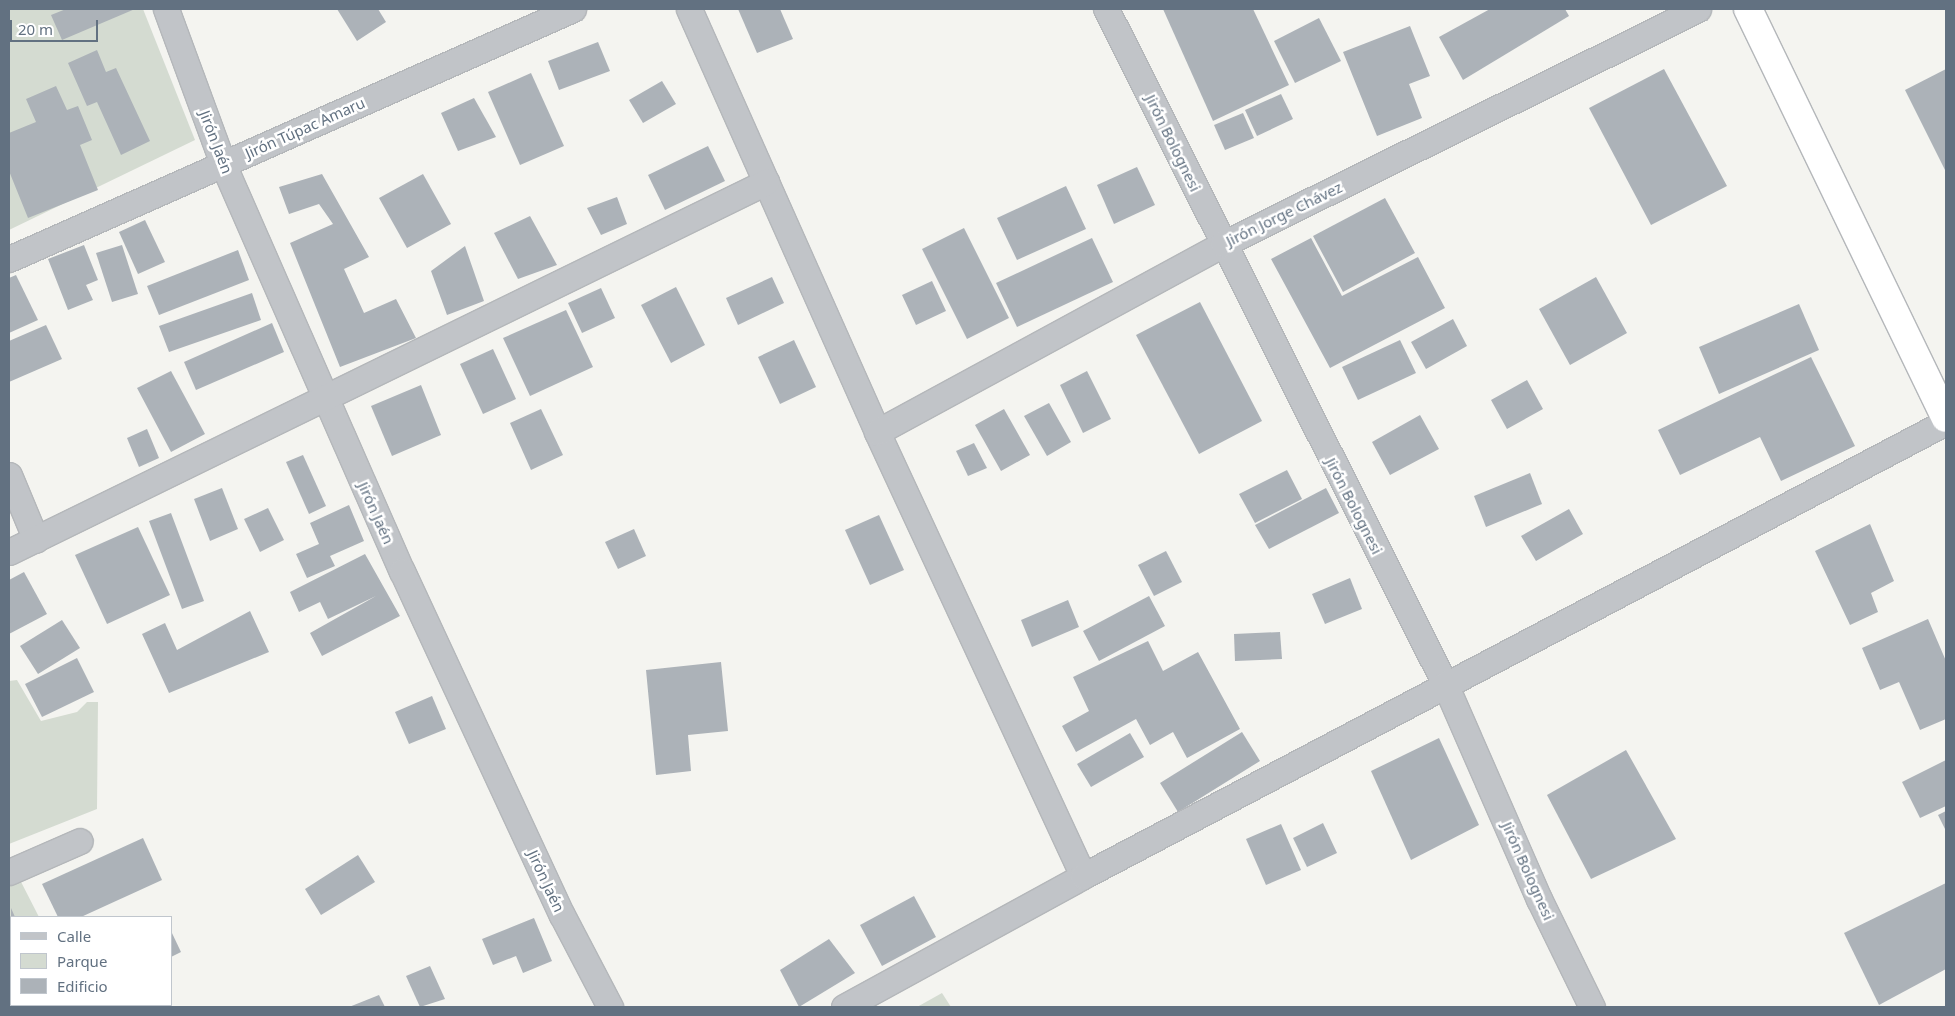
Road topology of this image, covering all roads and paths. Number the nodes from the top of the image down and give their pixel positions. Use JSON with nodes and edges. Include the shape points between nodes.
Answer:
{"nodes":[{"id":1,"x":166,"y":9,"type":"edge"},
{"id":2,"x":573,"y":9,"type":"edge"},
{"id":3,"x":689,"y":9,"type":"edge"},
{"id":4,"x":1106,"y":9,"type":"edge"},
{"id":5,"x":1698,"y":9,"type":"edge"},
{"id":6,"x":1748,"y":9,"type":"edge"},
{"id":7,"x":223,"y":164,"type":"junction"},
{"id":8,"x":766,"y":182,"type":"junction"},
{"id":9,"x":1223,"y":244,"type":"junction"},
{"id":10,"x":9,"y":259,"type":"edge"},
{"id":11,"x":326,"y":398,"type":"junction"},
{"id":12,"x":1946,"y":420,"type":"edge"},
{"id":13,"x":877,"y":432,"type":"junction"},
{"id":14,"x":9,"y":476,"type":"edge"},
{"id":15,"x":36,"y":540,"type":"junction"},
{"id":16,"x":9,"y":552,"type":"edge"},
{"id":17,"x":1445,"y":684,"type":"junction"},
{"id":18,"x":80,"y":841,"type":"dead end"},
{"id":19,"x":9,"y":872,"type":"edge"},
{"id":20,"x":1083,"y":876,"type":"junction"},
{"id":21,"x":610,"y":1007,"type":"edge"},
{"id":22,"x":844,"y":1007,"type":"edge"},
{"id":23,"x":1592,"y":1007,"type":"edge"}],
"edges":[{"from":1,"to":7,"type":"street","name":"Jirón Jaén"},
{"from":2,"to":7,"type":"street","name":"Jirón Túpac Amaru"},
{"from":3,"to":8,"type":"street"},
{"from":4,"to":9,"type":"street","name":"Jirón Bolognesi"},
{"from":5,"to":9,"type":"street","name":"Jirón Jorge Chávez"},
{"from":6,"to":12,"type":"highway"},
{"from":7,"to":10,"type":"street","name":"Jirón Túpac Amaru"},
{"from":7,"to":11,"type":"street","name":"Jirón Jaén"},
{"from":8,"to":11,"type":"street"},
{"from":8,"to":13,"type":"street"},
{"from":9,"to":13,"type":"street","name":"Jirón Jorge Chávez"},
{"from":9,"to":17,"type":"street","name":"Jirón Bolognesi"},
{"from":11,"to":15,"type":"street"},
{"from":11,"to":21,"type":"street","name":"Jirón Jaén","via":[[553,897]]},
{"from":12,"to":17,"type":"street"},
{"from":13,"to":20,"type":"street"},
{"from":14,"to":15,"type":"street"},
{"from":15,"to":16,"type":"street"},
{"from":17,"to":20,"type":"street"},
{"from":17,"to":23,"type":"street","name":"Jirón Bolognesi","via":[[1539,898]]},
{"from":18,"to":19,"type":"street"},
{"from":20,"to":22,"type":"street"}]}
